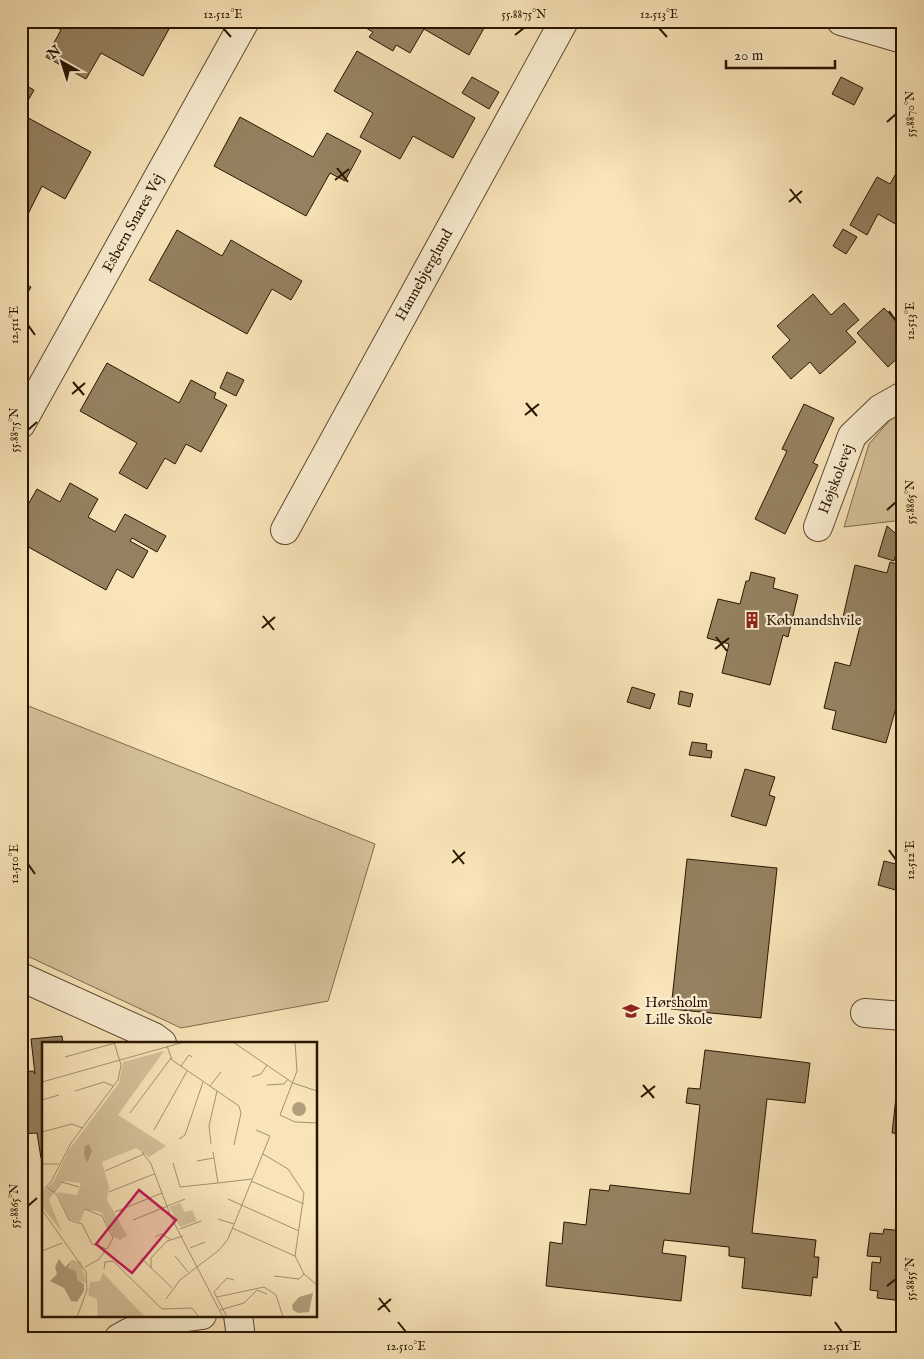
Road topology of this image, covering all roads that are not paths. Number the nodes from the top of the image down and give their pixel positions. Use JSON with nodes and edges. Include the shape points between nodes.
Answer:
{"nodes":[{"id":1,"x":245,"y":21,"type":"edge"},
{"id":2,"x":564,"y":21,"type":"edge"},
{"id":3,"x":841,"y":21,"type":"edge"},
{"id":4,"x":903,"y":39,"type":"edge"},
{"id":5,"x":903,"y":396,"type":"edge"},
{"id":6,"x":21,"y":424,"type":"edge"},
{"id":7,"x":818,"y":527,"type":"dead end"},
{"id":8,"x":285,"y":530,"type":"dead end"},
{"id":9,"x":21,"y":978,"type":"edge"},
{"id":10,"x":865,"y":1013,"type":"dead end"},
{"id":11,"x":903,"y":1016,"type":"edge"},
{"id":12,"x":161,"y":1042,"type":"edge"},
{"id":13,"x":194,"y":1316,"type":"edge"},
{"id":14,"x":238,"y":1316,"type":"edge"},
{"id":15,"x":119,"y":1338,"type":"edge"},
{"id":16,"x":241,"y":1338,"type":"edge"}],
"edges":[{"from":1,"to":6,"type":"street","name":"Esbern Snares Vej"},
{"from":2,"to":8,"type":"street","name":"Hannebjerglund"},
{"from":3,"to":4,"type":"street"},
{"from":5,"to":7,"type":"street","name":"Højskolevej","via":[[880,409],[852,436]]},
{"from":9,"to":12,"type":"street"},
{"from":10,"to":11,"type":"street"},
{"from":13,"to":15,"type":"street","via":[[160,1320]]},
{"from":14,"to":16,"type":"street"}]}
